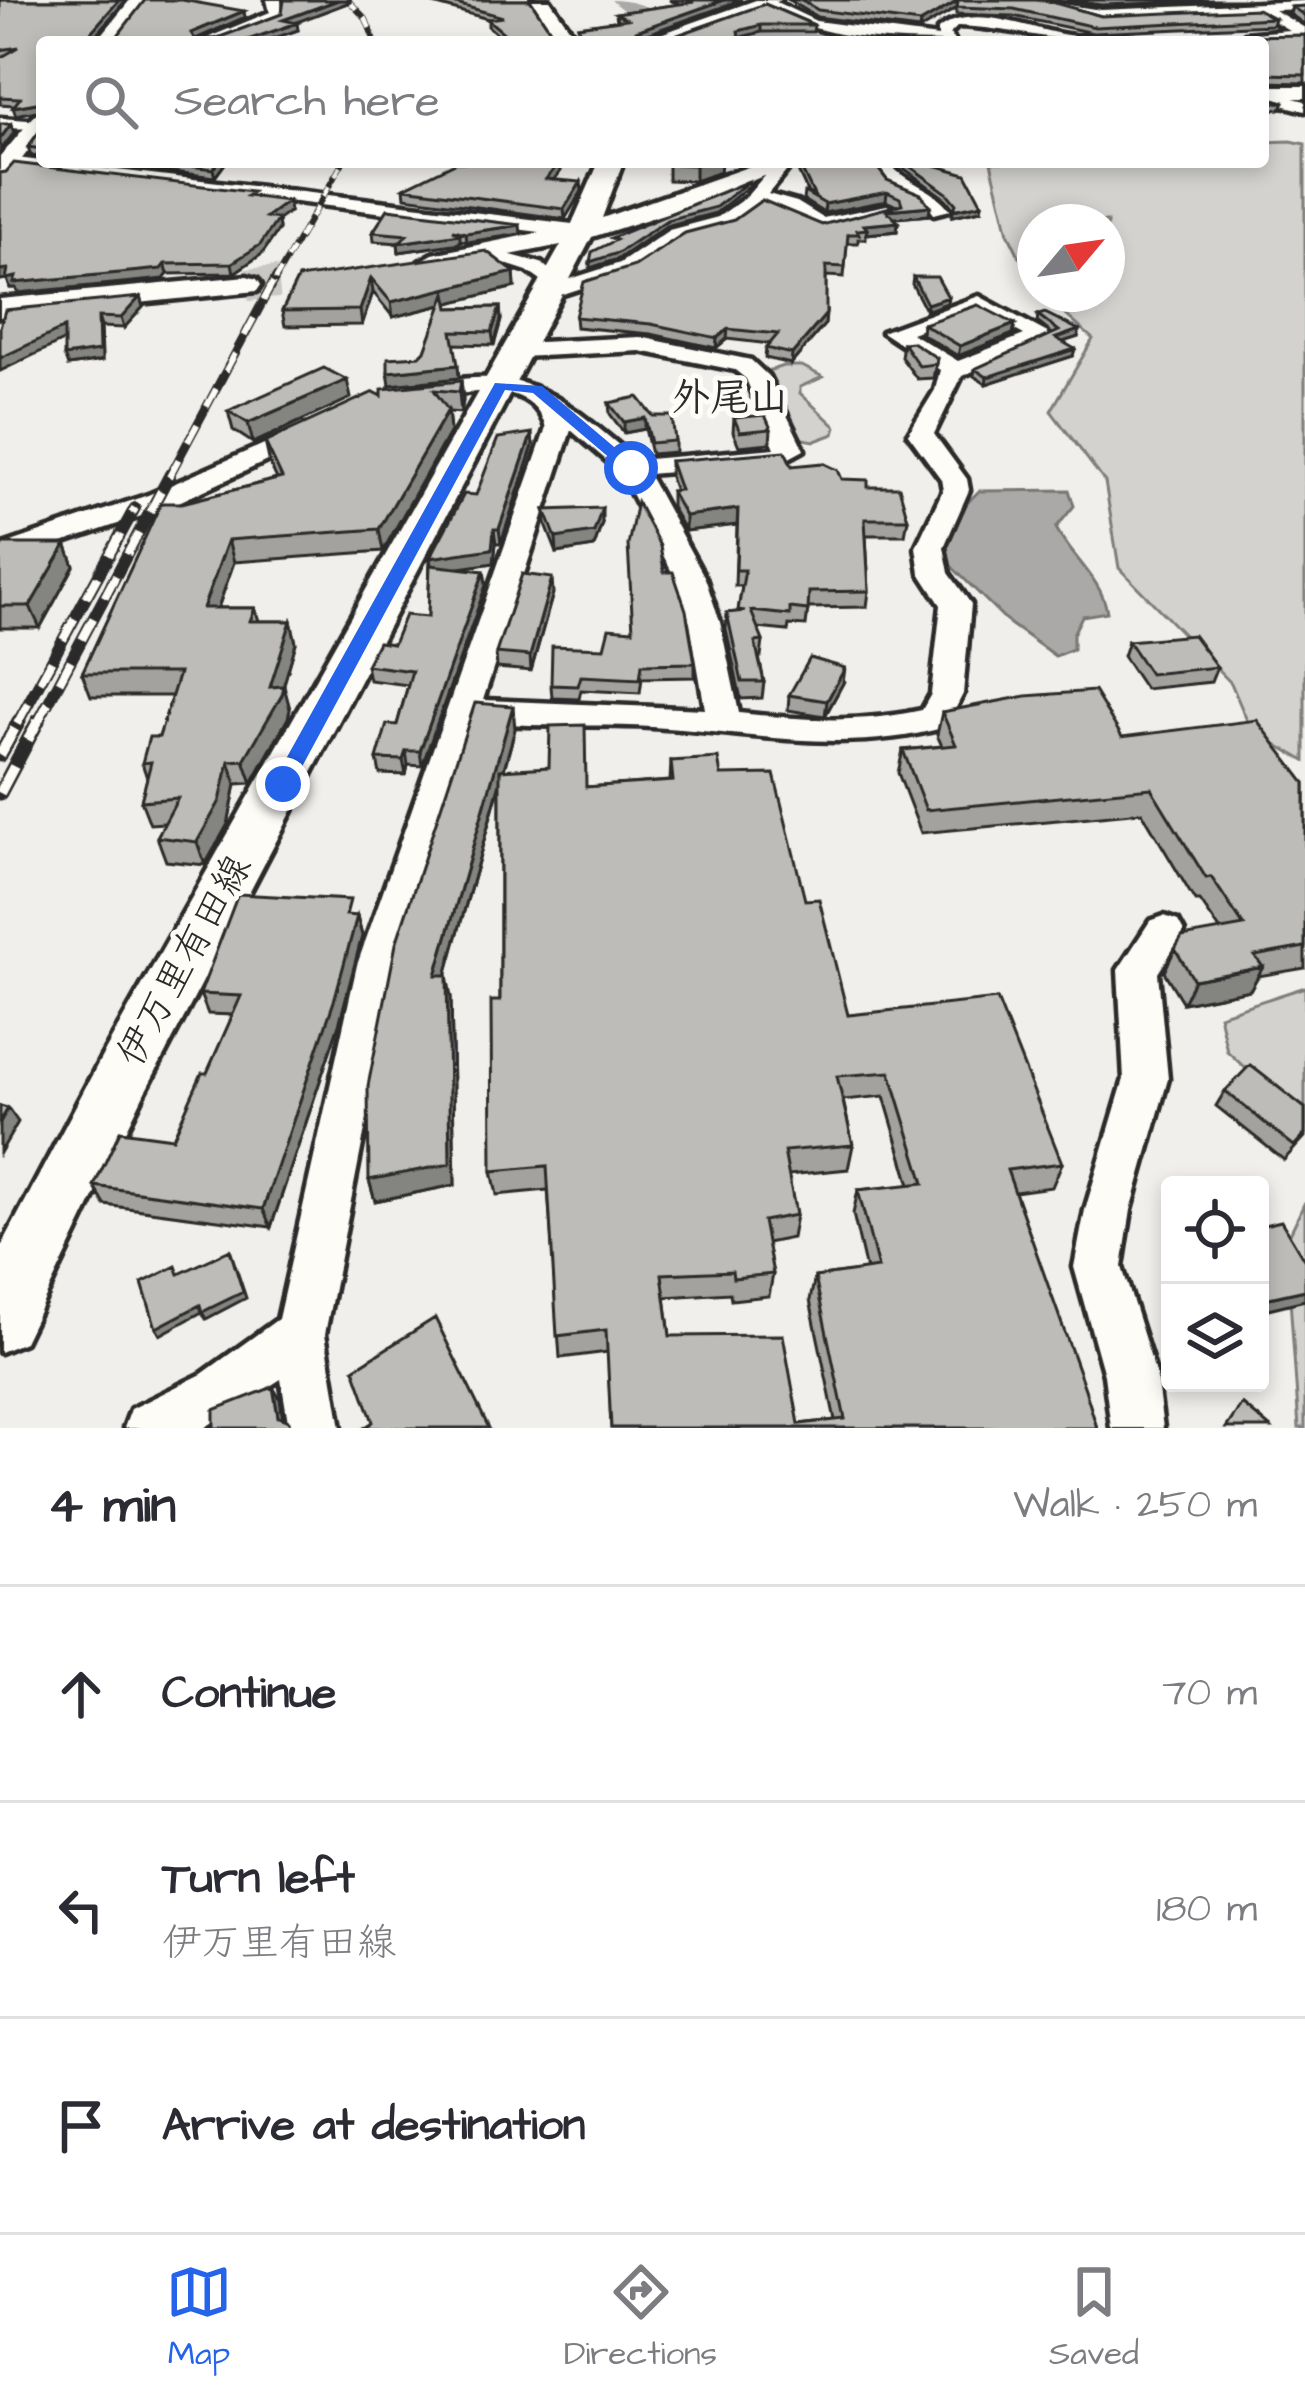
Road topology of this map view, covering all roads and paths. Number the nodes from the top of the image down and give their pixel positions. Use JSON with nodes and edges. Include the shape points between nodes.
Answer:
{"nodes":[{"id":1,"x":139,"y":0,"type":"edge"},
{"id":2,"x":274,"y":0,"type":"edge"},
{"id":3,"x":767,"y":0,"type":"edge"},
{"id":4,"x":1044,"y":0,"type":"edge"},
{"id":5,"x":542,"y":2,"type":"edge"},
{"id":6,"x":1294,"y":3,"type":"edge"},
{"id":7,"x":1025,"y":7,"type":"edge"},
{"id":8,"x":1258,"y":7,"type":"junction"},
{"id":9,"x":1299,"y":26,"type":"edge"},
{"id":10,"x":110,"y":36,"type":"edge"},
{"id":11,"x":220,"y":36,"type":"edge"},
{"id":12,"x":565,"y":36,"type":"edge"},
{"id":13,"x":664,"y":36,"type":"edge"},
{"id":14,"x":900,"y":36,"type":"edge"},
{"id":15,"x":945,"y":36,"type":"edge"},
{"id":16,"x":1056,"y":36,"type":"edge"},
{"id":17,"x":1117,"y":36,"type":"edge"},
{"id":18,"x":1266,"y":36,"type":"edge"},
{"id":19,"x":1305,"y":92,"type":"edge"},
{"id":20,"x":1269,"y":93,"type":"edge"},
{"id":21,"x":1269,"y":95,"type":"edge"},
{"id":22,"x":1305,"y":106,"type":"edge"},
{"id":23,"x":0,"y":122,"type":"edge"},
{"id":24,"x":36,"y":122,"type":"edge"},
{"id":25,"x":36,"y":127,"type":"edge"},
{"id":26,"x":4,"y":167,"type":"edge"},
{"id":27,"x":608,"y":168,"type":"edge"},
{"id":28,"x":769,"y":168,"type":"edge"},
{"id":29,"x":779,"y":168,"type":"edge"},
{"id":30,"x":884,"y":168,"type":"edge"},
{"id":31,"x":757,"y":197,"type":"junction"},
{"id":32,"x":941,"y":210,"type":"dead end"},
{"id":33,"x":887,"y":211,"type":"edge"},
{"id":34,"x":581,"y":231,"type":"junction"},
{"id":35,"x":485,"y":254,"type":"junction"},
{"id":36,"x":410,"y":265,"type":"edge"},
{"id":37,"x":247,"y":285,"type":"tunnel mouth"},
{"id":38,"x":551,"y":287,"type":"junction"},
{"id":39,"x":0,"y":308,"type":"edge"},
{"id":40,"x":510,"y":368,"type":"junction"},
{"id":41,"x":955,"y":369,"type":"dead end"},
{"id":42,"x":397,"y":395,"type":"edge"},
{"id":43,"x":554,"y":403,"type":"junction"},
{"id":44,"x":325,"y":424,"type":"edge"},
{"id":45,"x":631,"y":468,"type":"junction"},
{"id":46,"x":0,"y":555,"type":"edge"},
{"id":47,"x":462,"y":708,"type":"junction"},
{"id":48,"x":724,"y":720,"type":"junction"},
{"id":49,"x":1164,"y":932,"type":"dead end"},
{"id":50,"x":0,"y":1318,"type":"edge"},
{"id":51,"x":301,"y":1334,"type":"junction"},
{"id":52,"x":150,"y":1428,"type":"edge"},
{"id":53,"x":315,"y":1428,"type":"edge"},
{"id":54,"x":1137,"y":1428,"type":"edge"}],
"edges":[{"from":1,"to":10,"type":"street"},
{"from":2,"to":11,"type":"street","via":[[277,14]]},
{"from":3,"to":13,"type":"street"},
{"from":3,"to":14,"type":"street","via":[[813,25]]},
{"from":4,"to":8,"type":"street","via":[[1102,14]]},
{"from":5,"to":12,"type":"main road"},
{"from":6,"to":8,"type":"street"},
{"from":7,"to":17,"type":"street"},
{"from":8,"to":9,"type":"street"},
{"from":9,"to":18,"type":"street","via":[[1304,33]]},
{"from":15,"to":16,"type":"street","via":[[955,22],[1012,23]]},
{"from":19,"to":20,"type":"main road"},
{"from":21,"to":22,"type":"street"},
{"from":23,"to":24,"type":"street"},
{"from":25,"to":26,"type":"street"},
{"from":26,"to":34,"type":"street"},
{"from":27,"to":34,"type":"main road","name":"伊万里有田線"},
{"from":28,"to":34,"type":"main road"},
{"from":29,"to":31,"type":"street"},
{"from":30,"to":32,"type":"street"},
{"from":31,"to":33,"type":"street","via":[[820,224]]},
{"from":31,"to":38,"type":"street","via":[[725,221],[655,245],[627,267]]},
{"from":34,"to":35,"type":"main road"},
{"from":34,"to":38,"type":"main road","name":"伊万里有田線"},
{"from":35,"to":36,"type":"main road"},
{"from":35,"to":38,"type":"street","via":[[534,267]]},
{"from":37,"to":39,"type":"main road"},
{"from":38,"to":40,"type":"main road","name":"伊万里有田線"},
{"from":40,"to":42,"type":"street"},
{"from":40,"to":43,"type":"street"},
{"from":40,"to":45,"type":"street","via":[[640,344],[743,365],[756,376],[790,450]]},
{"from":40,"to":50,"type":"main road","name":"伊万里有田線"},
{"from":41,"to":48,"type":"street","via":[[949,394],[921,434],[956,490],[930,535],[928,559],[956,604],[947,694],[934,719],[829,736]]},
{"from":43,"to":45,"type":"street"},
{"from":43,"to":47,"type":"street","via":[[554,447]]},
{"from":44,"to":46,"type":"street","via":[[158,501]]},
{"from":45,"to":48,"type":"street","via":[[690,578]]},
{"from":47,"to":48,"type":"street","via":[[520,717],[597,712]]},
{"from":47,"to":51,"type":"street","via":[[377,965]]},
{"from":49,"to":54,"type":"street","via":[[1138,970],[1146,1079],[1098,1267]]},
{"from":51,"to":52,"type":"street","via":[[220,1392]]},
{"from":51,"to":53,"type":"street"}]}
